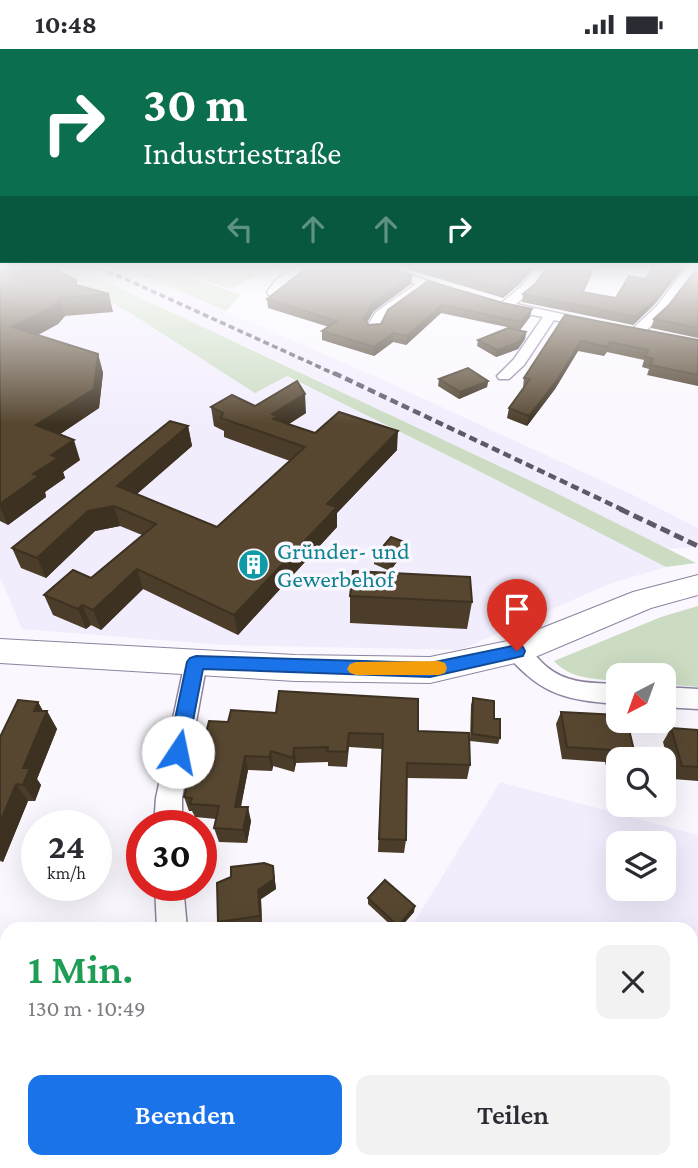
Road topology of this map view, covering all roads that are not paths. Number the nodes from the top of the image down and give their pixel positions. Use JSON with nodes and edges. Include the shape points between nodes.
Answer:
{"nodes":[{"id":1,"x":378,"y":319,"type":"edge"},
{"id":2,"x":548,"y":319,"type":"edge"},
{"id":3,"x":566,"y":319,"type":"edge"},
{"id":4,"x":647,"y":319,"type":"edge"},
{"id":5,"x":599,"y":326,"type":"edge"},
{"id":6,"x":373,"y":328,"type":"edge"},
{"id":7,"x":658,"y":338,"type":"edge"},
{"id":8,"x":504,"y":376,"type":"dead end"},
{"id":9,"x":698,"y":585,"type":"edge"},
{"id":10,"x":0,"y":651,"type":"edge"},
{"id":11,"x":517,"y":651,"type":"junction"},
{"id":12,"x":196,"y":662,"type":"junction"},
{"id":13,"x":606,"y":693,"type":"edge"},
{"id":14,"x":676,"y":698,"type":"edge"},
{"id":15,"x":698,"y":699,"type":"edge"},
{"id":16,"x":169,"y":810,"type":"edge"},
{"id":17,"x":170,"y":901,"type":"edge"},
{"id":18,"x":172,"y":922,"type":"edge"}],
"edges":[{"from":1,"to":6,"type":"street"},
{"from":2,"to":8,"type":"street"},
{"from":3,"to":5,"type":"street"},
{"from":4,"to":7,"type":"street","via":[[629,332]]},
{"from":9,"to":11,"type":"main road","via":[[643,599]]},
{"from":10,"to":12,"type":"main road"},
{"from":11,"to":12,"type":"main road","via":[[430,670]]},
{"from":11,"to":13,"type":"street","via":[[536,673],[560,688]]},
{"from":12,"to":16,"type":"street"},
{"from":14,"to":15,"type":"street"},
{"from":17,"to":18,"type":"street"}]}
